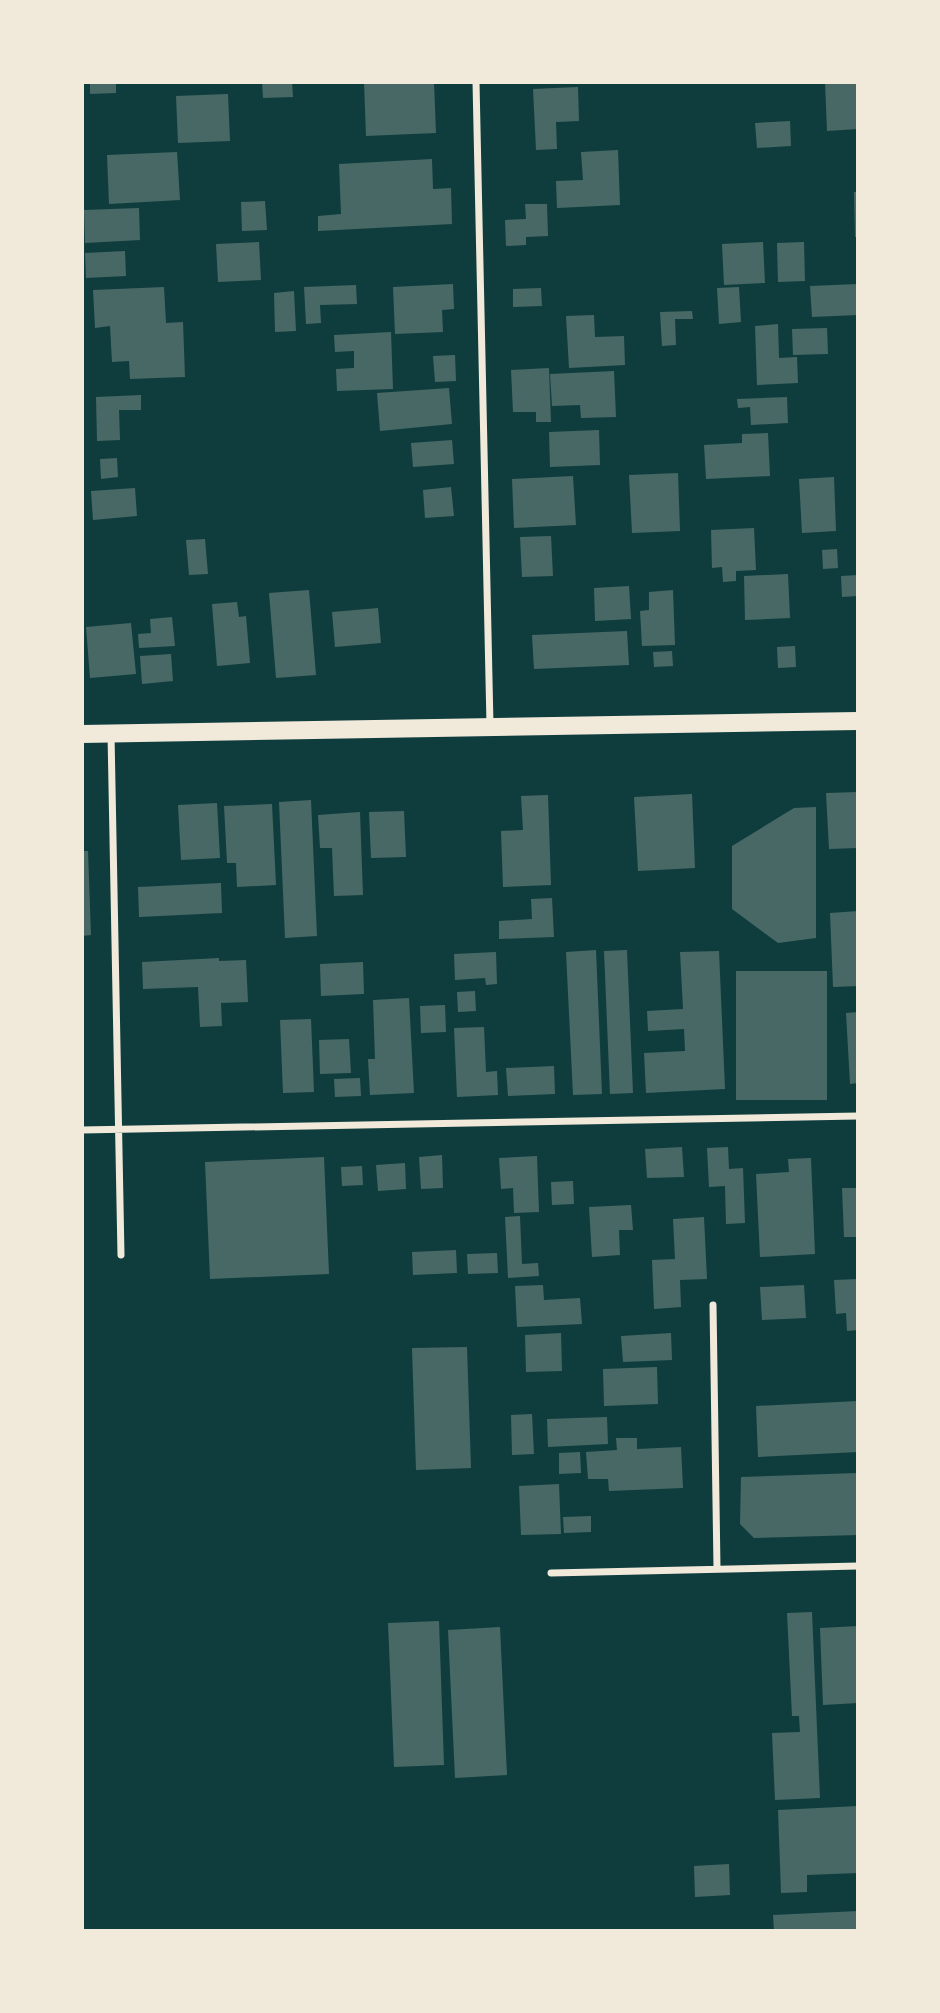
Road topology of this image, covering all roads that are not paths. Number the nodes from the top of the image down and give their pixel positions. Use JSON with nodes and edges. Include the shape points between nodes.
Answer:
{"nodes":[{"id":1,"x":476,"y":82,"type":"edge"},
{"id":2,"x":858,"y":721,"type":"edge"},
{"id":3,"x":490,"y":726,"type":"junction"},
{"id":4,"x":111,"y":733,"type":"junction"},
{"id":5,"x":82,"y":734,"type":"edge"},
{"id":6,"x":858,"y":1116,"type":"edge"},
{"id":7,"x":119,"y":1129,"type":"junction"},
{"id":8,"x":82,"y":1130,"type":"edge"},
{"id":9,"x":121,"y":1255,"type":"dead end"},
{"id":10,"x":713,"y":1305,"type":"dead end"},
{"id":11,"x":858,"y":1566,"type":"edge"},
{"id":12,"x":717,"y":1568,"type":"junction"},
{"id":13,"x":551,"y":1573,"type":"dead end"}],
"edges":[{"from":1,"to":3,"type":"street"},
{"from":2,"to":3,"type":"main road"},
{"from":3,"to":4,"type":"main road"},
{"from":4,"to":5,"type":"main road"},
{"from":4,"to":7,"type":"street"},
{"from":6,"to":7,"type":"street"},
{"from":7,"to":8,"type":"street"},
{"from":7,"to":9,"type":"street"},
{"from":10,"to":12,"type":"street"},
{"from":11,"to":12,"type":"street"},
{"from":12,"to":13,"type":"street"}]}
